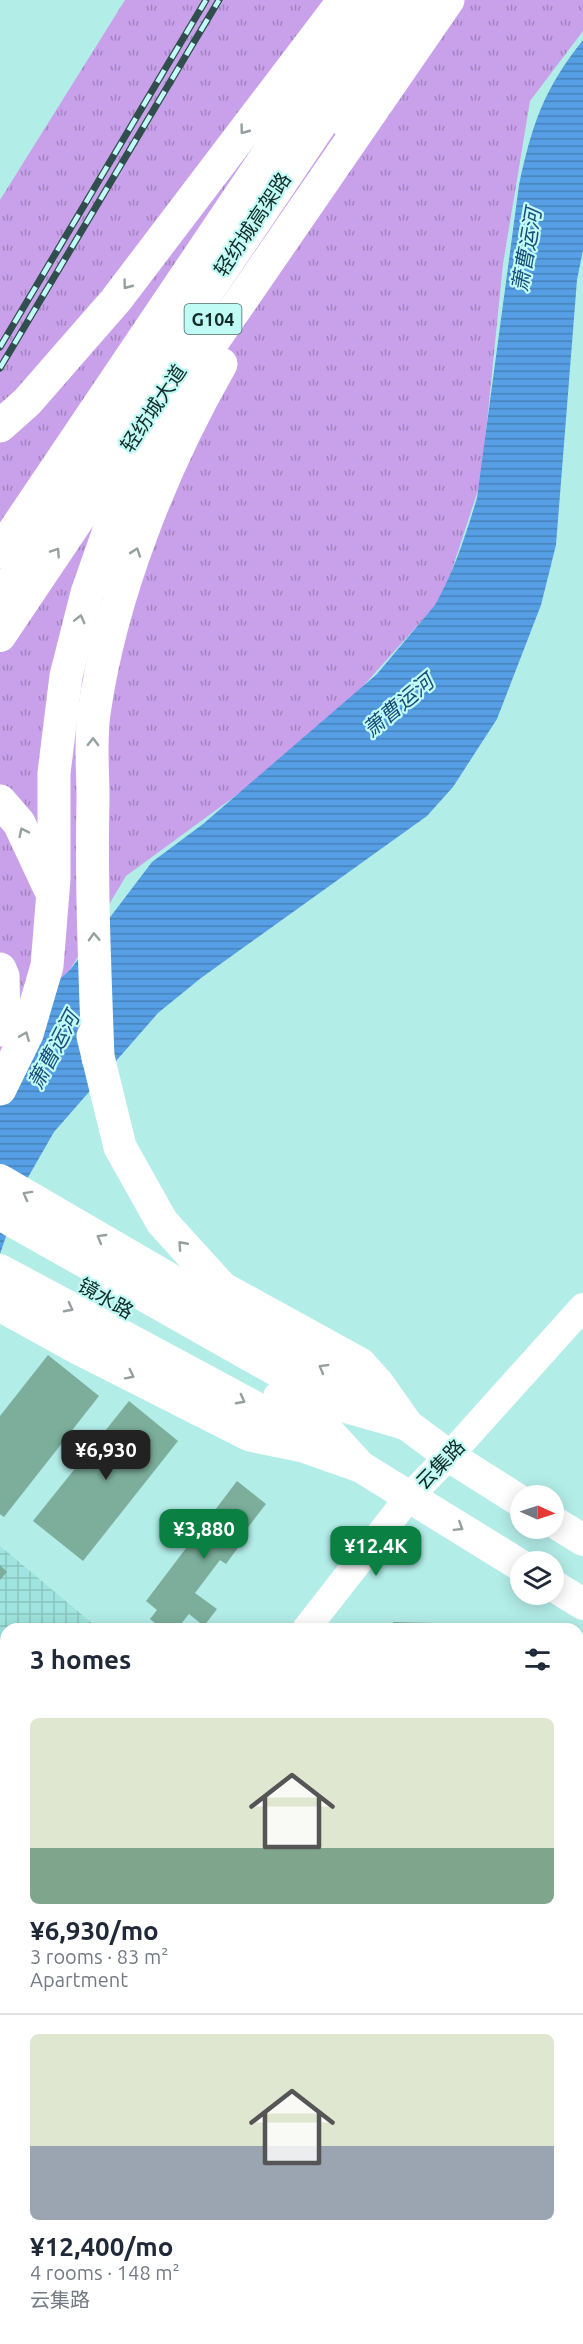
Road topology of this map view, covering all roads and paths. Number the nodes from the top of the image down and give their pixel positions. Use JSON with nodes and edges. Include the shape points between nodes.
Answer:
{"nodes":[{"id":1,"x":344,"y":0,"type":"edge"},
{"id":2,"x":358,"y":0,"type":"edge"},
{"id":3,"x":372,"y":0,"type":"edge"},
{"id":4,"x":404,"y":0,"type":"edge"},
{"id":5,"x":424,"y":0,"type":"edge"},
{"id":6,"x":448,"y":0,"type":"edge"},
{"id":7,"x":333,"y":169,"type":"junction"},
{"id":8,"x":0,"y":426,"type":"edge"},
{"id":9,"x":0,"y":531,"type":"edge"},
{"id":10,"x":0,"y":552,"type":"edge"},
{"id":11,"x":0,"y":598,"type":"edge"},
{"id":12,"x":0,"y":636,"type":"edge"},
{"id":13,"x":0,"y":801,"type":"edge"},
{"id":14,"x":0,"y":969,"type":"edge"},
{"id":15,"x":0,"y":1030,"type":"edge"},
{"id":16,"x":98,"y":1058,"type":"junction"},
{"id":17,"x":0,"y":1089,"type":"edge"},
{"id":18,"x":0,"y":1180,"type":"edge"},
{"id":19,"x":0,"y":1214,"type":"edge"},
{"id":20,"x":0,"y":1236,"type":"edge"},
{"id":21,"x":6,"y":1285,"type":"edge"},
{"id":22,"x":583,"y":1307,"type":"edge"},
{"id":23,"x":217,"y":1351,"type":"junction"},
{"id":24,"x":378,"y":1384,"type":"junction"},
{"id":25,"x":406,"y":1424,"type":"junction"},
{"id":26,"x":299,"y":1445,"type":"junction"},
{"id":27,"x":449,"y":1456,"type":"junction"},
{"id":28,"x":362,"y":1467,"type":"junction"},
{"id":29,"x":510,"y":1495,"type":"edge"},
{"id":30,"x":409,"y":1497,"type":"junction"},
{"id":31,"x":564,"y":1528,"type":"edge"},
{"id":32,"x":583,"y":1540,"type":"edge"},
{"id":33,"x":510,"y":1559,"type":"edge"},
{"id":34,"x":564,"y":1592,"type":"edge"},
{"id":35,"x":583,"y":1604,"type":"edge"},
{"id":36,"x":311,"y":1623,"type":"edge"}],
"edges":[{"from":1,"to":8,"type":"highway","one_way":true,"via":[[116,300],[27,402]]},
{"from":2,"to":9,"type":"main road","number":"G104"},
{"from":3,"to":10,"type":"highway","name":"轻纺城高架路"},
{"from":4,"to":11,"type":"highway","name":"轻纺城高架路"},
{"from":12,"to":5,"type":"main road","name":"轻纺城大道","number":"G104","one_way":true},
{"from":6,"to":7,"type":"highway"},
{"from":16,"to":7,"type":"highway","one_way":true,"via":[[92,854],[94,715],[110,630],[152,505],[198,404]]},
{"from":17,"to":7,"type":"highway","one_way":true,"via":[[27,1034],[46,966],[54,879],[54,773],[66,676],[87,593],[118,505],[172,401]]},
{"from":16,"to":13,"type":"highway","one_way":true,"via":[[64,916],[19,823]]},
{"from":14,"to":15,"type":"highway","via":[[4,1021]]},
{"from":24,"to":16,"type":"highway","one_way":true,"via":[[360,1364],[222,1288],[162,1222],[120,1147]]},
{"from":24,"to":18,"type":"main road","one_way":true,"via":[[350,1384]]},
{"from":19,"to":23,"type":"main road"},
{"from":20,"to":23,"type":"main road","name":"镜水路"},
{"from":21,"to":26,"type":"main road","one_way":true,"via":[[253,1406]]},
{"from":21,"to":26,"type":"highway","one_way":true,"via":[[78,1348],[249,1435]]},
{"from":22,"to":27,"type":"street","name":"云集路"},
{"from":23,"to":25,"type":"main road","via":[[336,1404]]},
{"from":23,"to":28,"type":"main road","via":[[313,1415]]},
{"from":24,"to":25,"type":"highway"},
{"from":25,"to":27,"type":"main road"},
{"from":26,"to":28,"type":"main road"},
{"from":27,"to":29,"type":"main road"},
{"from":27,"to":30,"type":"street","name":"云集路"},
{"from":28,"to":30,"type":"main road"},
{"from":30,"to":33,"type":"main road","one_way":true},
{"from":30,"to":36,"type":"street","name":"云集路"},
{"from":31,"to":32,"type":"main road"},
{"from":34,"to":35,"type":"main road"}]}
